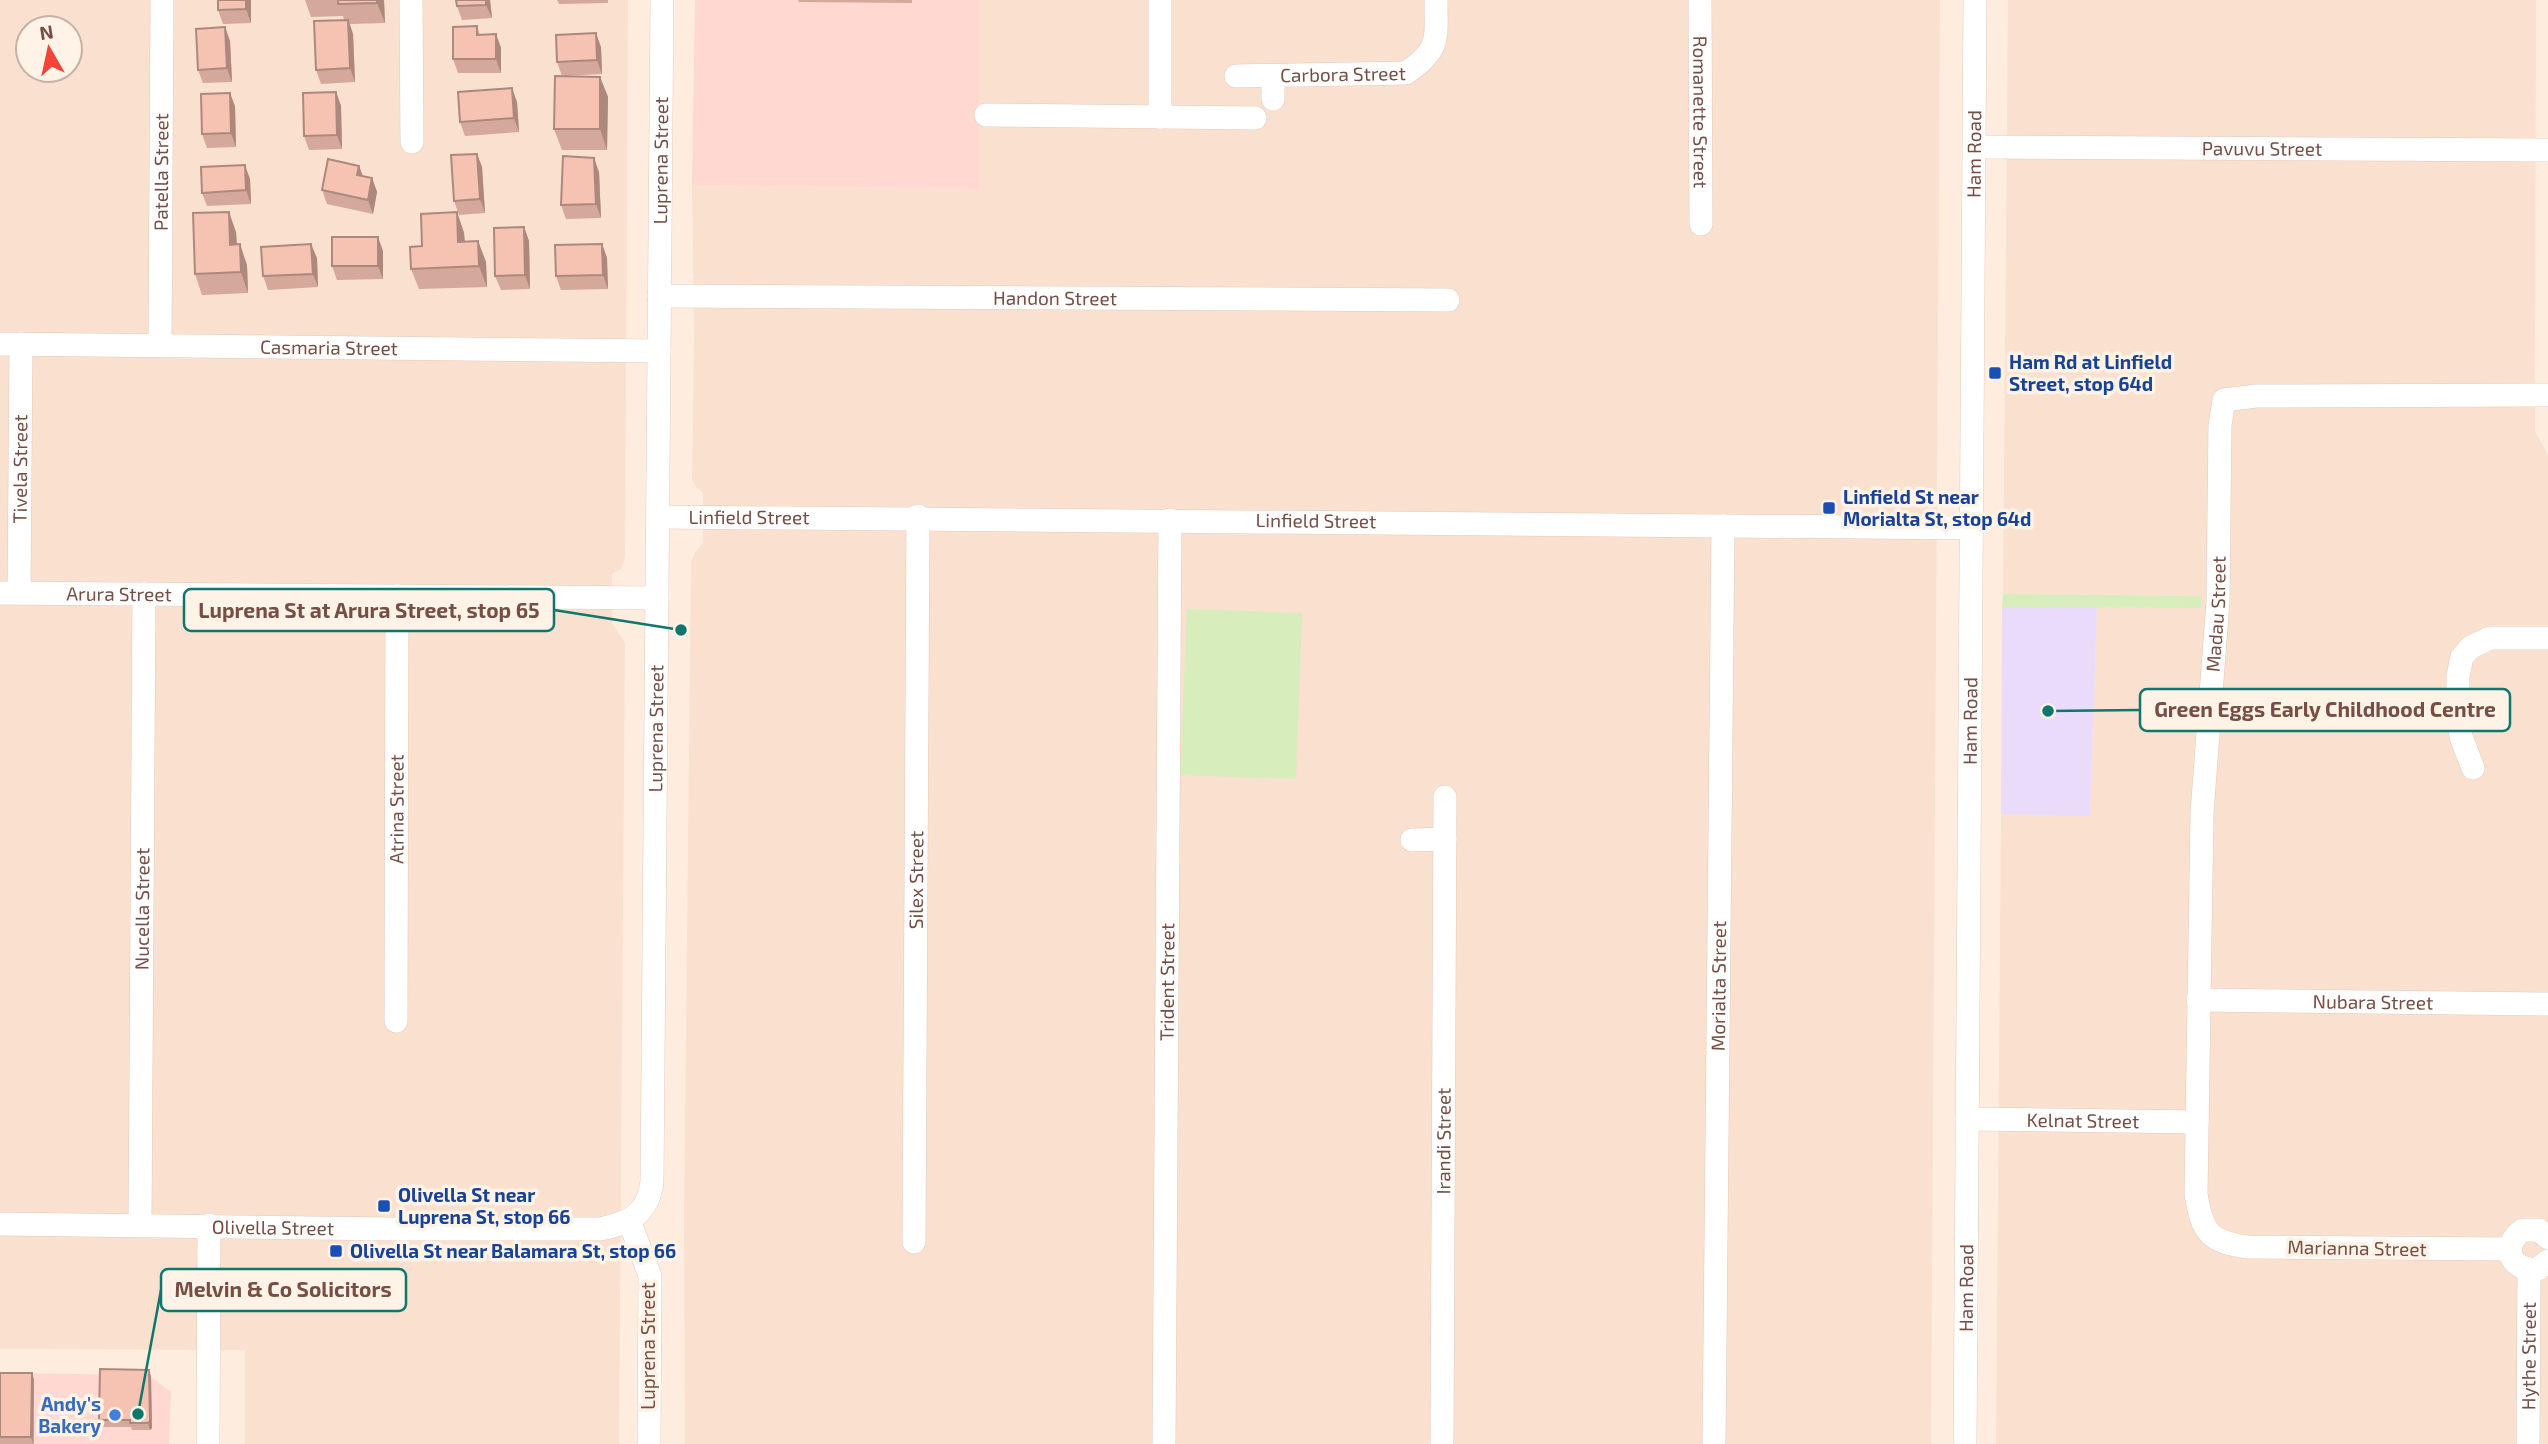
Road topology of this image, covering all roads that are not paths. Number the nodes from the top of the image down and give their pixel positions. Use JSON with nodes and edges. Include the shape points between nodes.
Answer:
{"nodes":[{"id":1,"x":162,"y":0,"type":"edge"},
{"id":2,"x":411,"y":0,"type":"edge"},
{"id":3,"x":662,"y":0,"type":"edge"},
{"id":4,"x":1160,"y":0,"type":"edge"},
{"id":5,"x":1436,"y":0,"type":"edge"},
{"id":6,"x":1700,"y":0,"type":"edge"},
{"id":7,"x":1975,"y":0,"type":"edge"},
{"id":8,"x":1236,"y":76,"type":"dead end"},
{"id":9,"x":986,"y":115,"type":"dead end"},
{"id":10,"x":1160,"y":117,"type":"junction"},
{"id":11,"x":1255,"y":118,"type":"dead end"},
{"id":12,"x":412,"y":142,"type":"dead end"},
{"id":13,"x":1975,"y":147,"type":"junction"},
{"id":14,"x":2548,"y":150,"type":"edge"},
{"id":15,"x":1701,"y":224,"type":"dead end"},
{"id":16,"x":659,"y":296,"type":"junction"},
{"id":17,"x":1448,"y":300,"type":"dead end"},
{"id":18,"x":10,"y":344,"type":"edge"},
{"id":19,"x":160,"y":345,"type":"junction"},
{"id":20,"x":659,"y":351,"type":"junction"},
{"id":21,"x":2548,"y":395,"type":"edge"},
{"id":22,"x":918,"y":516,"type":"junction"},
{"id":23,"x":658,"y":517,"type":"junction"},
{"id":24,"x":1170,"y":520,"type":"junction"},
{"id":25,"x":1723,"y":526,"type":"junction"},
{"id":26,"x":1973,"y":528,"type":"junction"},
{"id":27,"x":9,"y":593,"type":"edge"},
{"id":28,"x":144,"y":594,"type":"junction"},
{"id":29,"x":397,"y":596,"type":"junction"},
{"id":30,"x":657,"y":598,"type":"junction"},
{"id":31,"x":2548,"y":638,"type":"edge"},
{"id":32,"x":2473,"y":768,"type":"dead end"},
{"id":33,"x":1445,"y":797,"type":"dead end"},
{"id":34,"x":1445,"y":839,"type":"junction"},
{"id":35,"x":1412,"y":840,"type":"dead end"},
{"id":36,"x":2198,"y":1000,"type":"junction"},
{"id":37,"x":2548,"y":1004,"type":"edge"},
{"id":38,"x":396,"y":1021,"type":"dead end"},
{"id":39,"x":1967,"y":1119,"type":"junction"},
{"id":40,"x":2197,"y":1122,"type":"junction"},
{"id":41,"x":629,"y":1220,"type":"junction"},
{"id":42,"x":0,"y":1224,"type":"edge"},
{"id":43,"x":140,"y":1224,"type":"junction"},
{"id":44,"x":209,"y":1225,"type":"junction"},
{"id":45,"x":2208,"y":1232,"type":"joint"},
{"id":46,"x":2548,"y":1238,"type":"edge"},
{"id":47,"x":914,"y":1242,"type":"dead end"},
{"id":48,"x":2510,"y":1249,"type":"junction"},
{"id":49,"x":2539,"y":1265,"type":"edge"},
{"id":50,"x":208,"y":1444,"type":"edge"},
{"id":51,"x":649,"y":1444,"type":"edge"},
{"id":52,"x":1164,"y":1444,"type":"edge"},
{"id":53,"x":1442,"y":1444,"type":"edge"},
{"id":54,"x":1714,"y":1444,"type":"edge"},
{"id":55,"x":1965,"y":1444,"type":"edge"},
{"id":56,"x":2528,"y":1444,"type":"edge"}],
"edges":[{"from":1,"to":19,"type":"street","name":"Patella Street"},
{"from":2,"to":12,"type":"street"},
{"from":3,"to":16,"type":"street","name":"Luprena Street"},
{"from":4,"to":10,"type":"street"},
{"from":5,"to":8,"type":"street","name":"Carbora Street","via":[[1436,40],[1426,59],[1406,73],[1273,88]]},
{"from":6,"to":15,"type":"street","name":"Romanette Street"},
{"from":7,"to":13,"type":"street","name":"Ham Road"},
{"from":9,"to":10,"type":"street"},
{"from":10,"to":11,"type":"street"},
{"from":13,"to":14,"type":"street","name":"Pavuvu Street"},
{"from":13,"to":26,"type":"street","name":"Ham Road"},
{"from":16,"to":17,"type":"street","name":"Handon Street"},
{"from":16,"to":20,"type":"street","name":"Luprena Street"},
{"from":18,"to":19,"type":"street","name":"Casmaria Street"},
{"from":18,"to":27,"type":"street","name":"Tivela Street"},
{"from":19,"to":20,"type":"street","name":"Casmaria Street"},
{"from":20,"to":23,"type":"street","name":"Luprena Street"},
{"from":21,"to":36,"type":"street","name":"Madau Street","via":[[2256,396],[2224,400],[2218,601],[2202,813]]},
{"from":22,"to":23,"type":"street","name":"Linfield Street"},
{"from":22,"to":24,"type":"street","name":"Linfield Street"},
{"from":22,"to":47,"type":"street","name":"Silex Street"},
{"from":23,"to":30,"type":"street","name":"Luprena Street"},
{"from":24,"to":25,"type":"street","name":"Linfield Street"},
{"from":24,"to":52,"type":"street","name":"Trident Street"},
{"from":25,"to":26,"type":"street","name":"Linfield Street"},
{"from":25,"to":54,"type":"street","name":"Morialta Street"},
{"from":26,"to":39,"type":"street","name":"Ham Road"},
{"from":27,"to":28,"type":"street","name":"Arura Street"},
{"from":28,"to":29,"type":"street","name":"Arura Street"},
{"from":28,"to":43,"type":"street","name":"Nucella Street"},
{"from":29,"to":30,"type":"street","name":"Arura Street"},
{"from":29,"to":38,"type":"street","name":"Atrina Street"},
{"from":30,"to":41,"type":"street","name":"Luprena Street","via":[[652,1181],[649,1199]]},
{"from":31,"to":32,"type":"street","via":[[2490,638],[2462,657],[2458,711],[2461,737]]},
{"from":33,"to":34,"type":"street","name":"Irandi Street"},
{"from":34,"to":35,"type":"street"},
{"from":34,"to":53,"type":"street","name":"Irandi Street"},
{"from":36,"to":37,"type":"street","name":"Nubara Street"},
{"from":36,"to":40,"type":"street","name":"Madau Street"},
{"from":39,"to":40,"type":"street","name":"Kelnat Street"},
{"from":39,"to":55,"type":"street","name":"Ham Road"},
{"from":40,"to":45,"type":"street","name":"Madau Street","via":[[2196,1194]]},
{"from":41,"to":44,"type":"street","name":"Olivella Street","via":[[600,1229]]},
{"from":41,"to":51,"type":"street","name":"Luprena Street","via":[[650,1276]]},
{"from":42,"to":43,"type":"street","name":"Olivella Street"},
{"from":43,"to":44,"type":"street","name":"Olivella Street"},
{"from":44,"to":50,"type":"street"},
{"from":45,"to":48,"type":"street","name":"Marianna Street","via":[[2226,1244],[2248,1247]]},
{"from":46,"to":48,"type":"street","via":[[2539,1230],[2523,1230],[2516,1234]]},
{"from":48,"to":49,"type":"street","via":[[2515,1264]]},
{"from":49,"to":56,"type":"street","name":"Hythe Street"}]}
